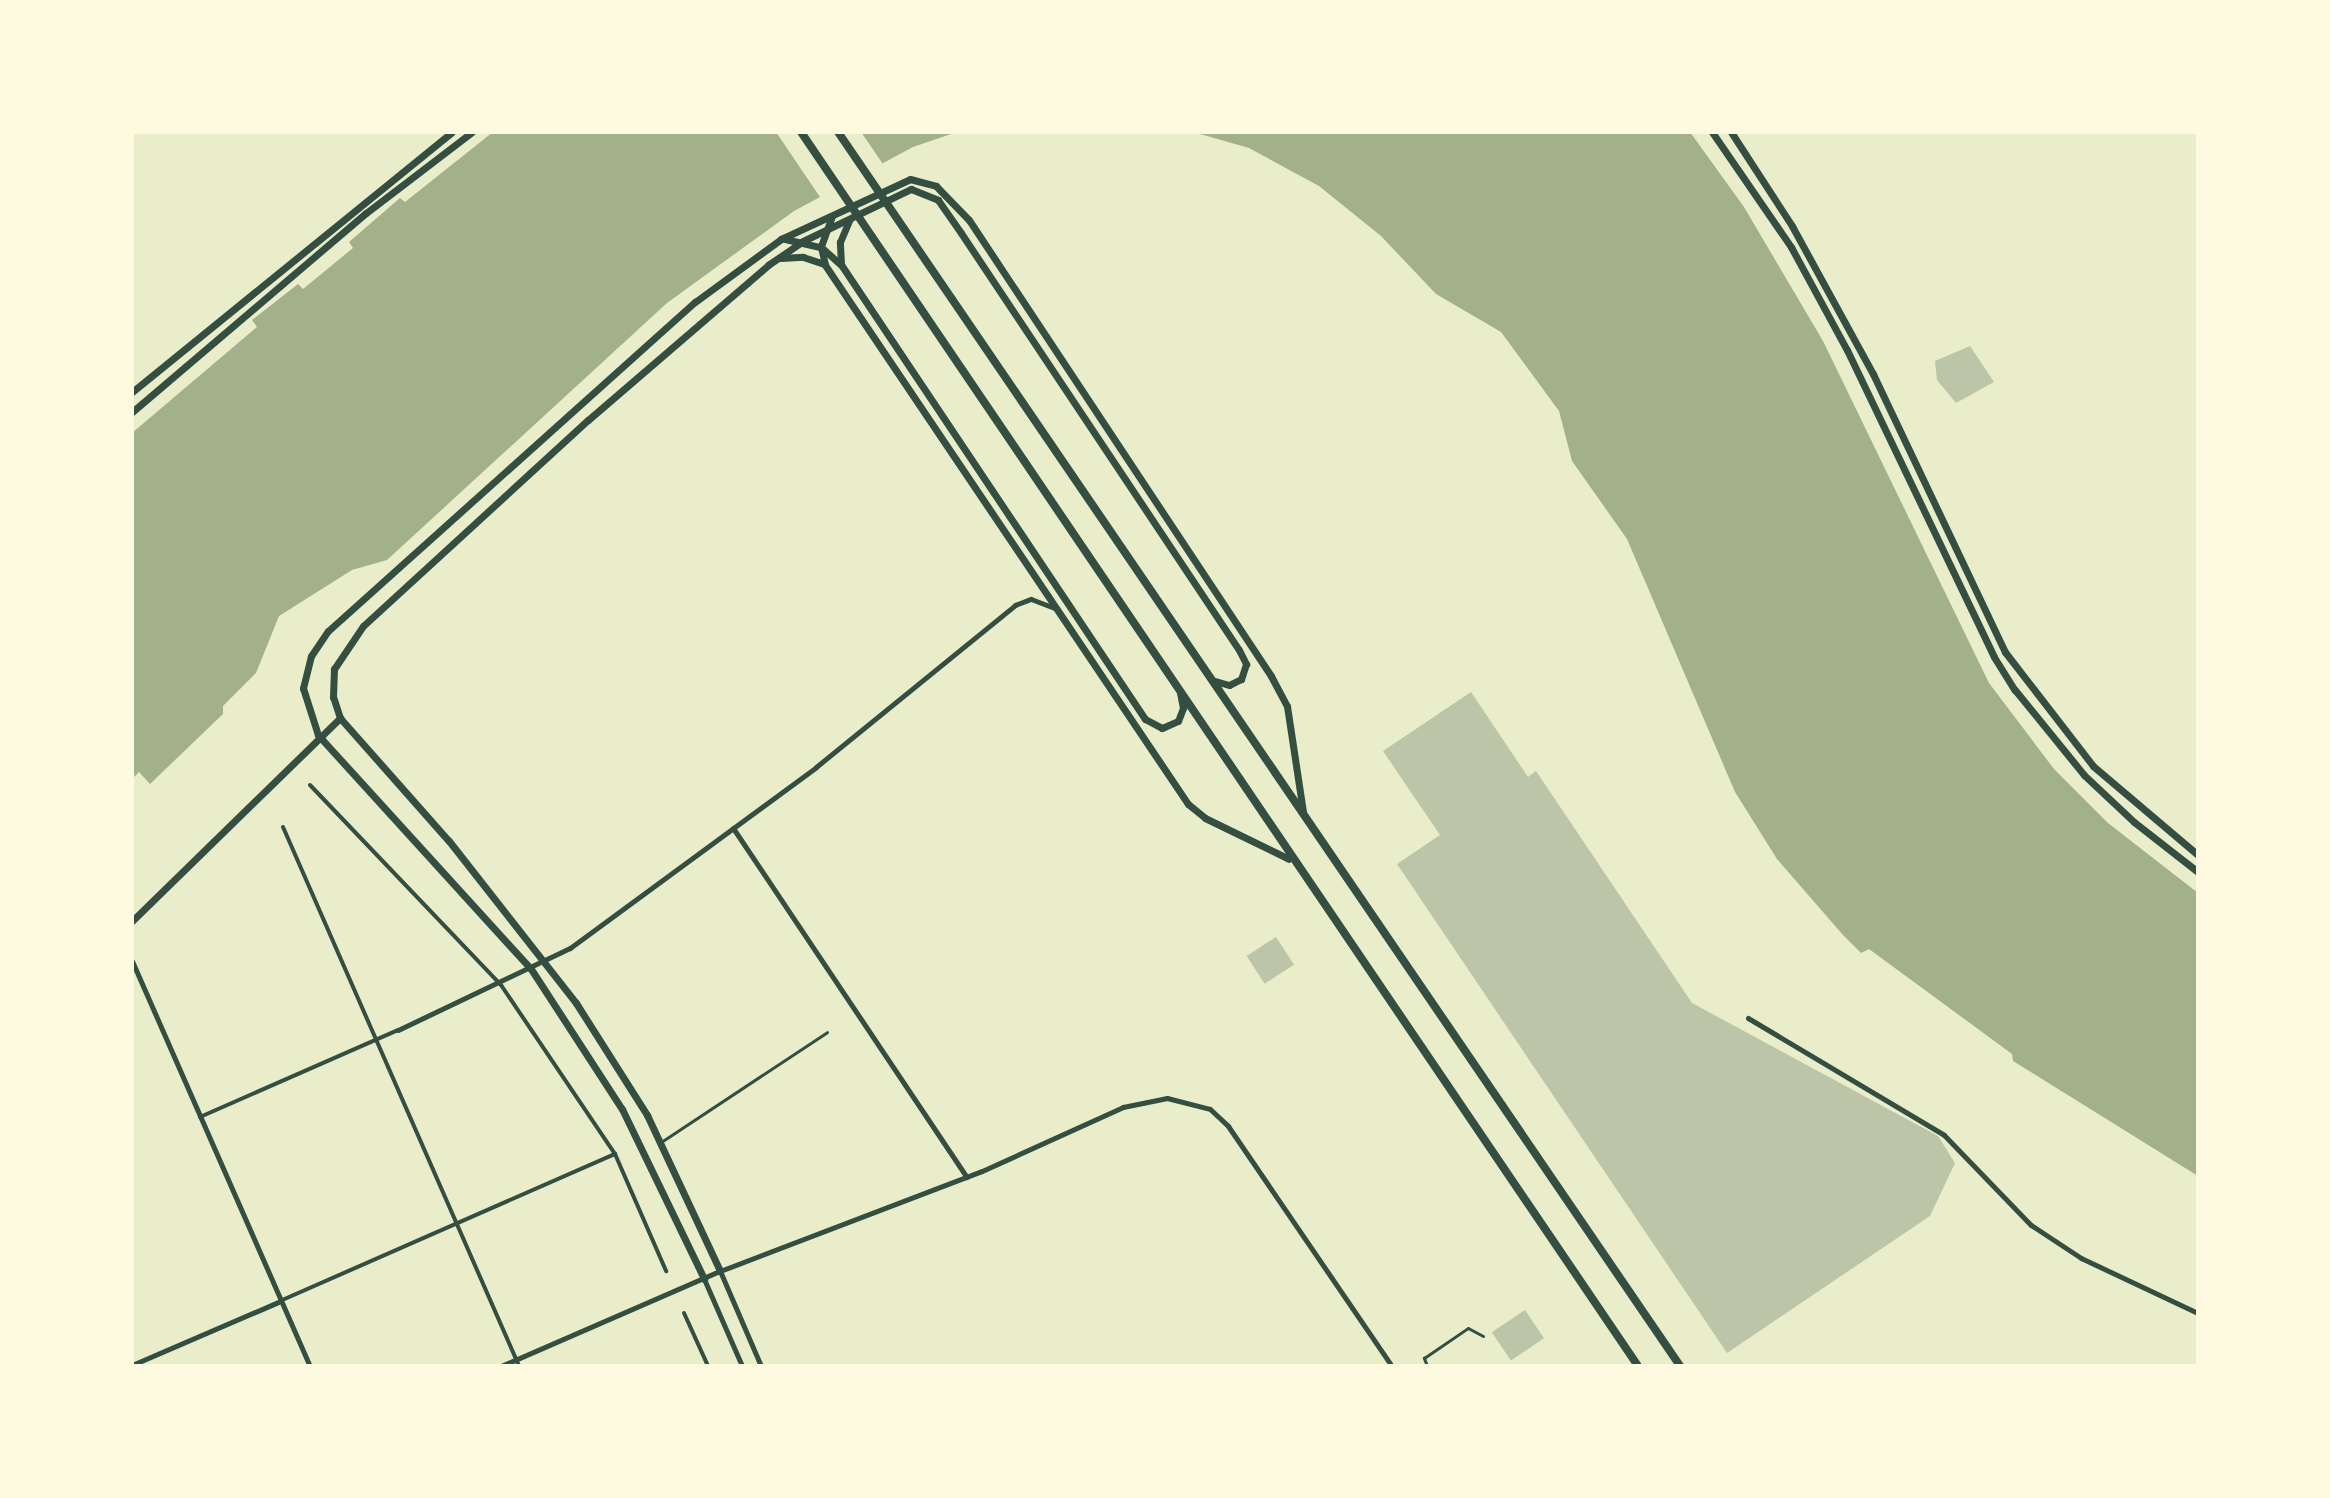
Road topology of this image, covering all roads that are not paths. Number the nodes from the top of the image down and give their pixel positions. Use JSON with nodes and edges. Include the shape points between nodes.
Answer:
{"nodes":[{"id":1,"x":452,"y":132,"type":"edge"},
{"id":2,"x":472,"y":132,"type":"edge"},
{"id":3,"x":801,"y":132,"type":"edge"},
{"id":4,"x":838,"y":132,"type":"edge"},
{"id":5,"x":1712,"y":132,"type":"edge"},
{"id":6,"x":1731,"y":132,"type":"edge"},
{"id":7,"x":833,"y":214,"type":"junction"},
{"id":8,"x":852,"y":217,"type":"junction"},
{"id":9,"x":824,"y":231,"type":"junction"},
{"id":10,"x":781,"y":239,"type":"junction"},
{"id":11,"x":803,"y":241,"type":"junction"},
{"id":12,"x":821,"y":247,"type":"junction"},
{"id":13,"x":775,"y":259,"type":"junction"},
{"id":14,"x":825,"y":265,"type":"junction"},
{"id":15,"x":842,"y":266,"type":"junction"},
{"id":16,"x":132,"y":392,"type":"edge"},
{"id":17,"x":132,"y":412,"type":"edge"},
{"id":18,"x":1057,"y":610,"type":"junction"},
{"id":19,"x":1205,"y":677,"type":"junction"},
{"id":20,"x":1180,"y":693,"type":"junction"},
{"id":21,"x":340,"y":718,"type":"junction"},
{"id":22,"x":318,"y":735,"type":"junction"},
{"id":23,"x":310,"y":785,"type":"dead end"},
{"id":24,"x":1304,"y":818,"type":"junction"},
{"id":25,"x":283,"y":827,"type":"dead end"},
{"id":26,"x":733,"y":828,"type":"junction"},
{"id":27,"x":2198,"y":855,"type":"edge"},
{"id":28,"x":1289,"y":859,"type":"junction"},
{"id":29,"x":2198,"y":872,"type":"edge"},
{"id":30,"x":132,"y":921,"type":"edge"},
{"id":31,"x":546,"y":961,"type":"junction"},
{"id":32,"x":133,"y":965,"type":"edge"},
{"id":33,"x":531,"y":969,"type":"junction"},
{"id":34,"x":501,"y":985,"type":"junction"},
{"id":35,"x":1748,"y":1018,"type":"dead end"},
{"id":36,"x":398,"y":1030,"type":"joint"},
{"id":37,"x":827,"y":1032,"type":"dead end"},
{"id":38,"x":376,"y":1040,"type":"junction"},
{"id":39,"x":200,"y":1117,"type":"junction"},
{"id":40,"x":661,"y":1142,"type":"junction"},
{"id":41,"x":615,"y":1154,"type":"junction"},
{"id":42,"x":967,"y":1177,"type":"junction"},
{"id":43,"x":457,"y":1223,"type":"junction"},
{"id":44,"x":666,"y":1271,"type":"dead end"},
{"id":45,"x":720,"y":1271,"type":"junction"},
{"id":46,"x":704,"y":1279,"type":"junction"},
{"id":47,"x":280,"y":1301,"type":"junction"},
{"id":48,"x":684,"y":1313,"type":"dead end"},
{"id":49,"x":2198,"y":1313,"type":"edge"},
{"id":50,"x":1483,"y":1336,"type":"dead end"},
{"id":51,"x":518,"y":1363,"type":"edge"},
{"id":52,"x":132,"y":1365,"type":"edge"},
{"id":53,"x":310,"y":1366,"type":"edge"},
{"id":54,"x":501,"y":1366,"type":"edge"},
{"id":55,"x":708,"y":1366,"type":"edge"},
{"id":56,"x":742,"y":1366,"type":"edge"},
{"id":57,"x":761,"y":1366,"type":"edge"},
{"id":58,"x":1392,"y":1366,"type":"edge"},
{"id":59,"x":1427,"y":1366,"type":"edge"},
{"id":60,"x":1638,"y":1366,"type":"edge"},
{"id":61,"x":1680,"y":1366,"type":"edge"}],
"edges":[{"from":1,"to":16,"type":"main road"},
{"from":2,"to":17,"type":"main road","via":[[344,230]]},
{"from":3,"to":20,"type":"main road"},
{"from":4,"to":19,"type":"main road"},
{"from":5,"to":29,"type":"main road","via":[[1791,247],[1847,350],[1994,657],[2015,690],[2090,781]]},
{"from":6,"to":27,"type":"main road","via":[[1792,226],[1873,374],[2005,652],[2093,766]]},
{"from":7,"to":9,"type":"main road"},
{"from":7,"to":10,"type":"main road"},
{"from":7,"to":24,"type":"main road","via":[[910,179],[936,186],[969,220],[1284,698]]},
{"from":8,"to":9,"type":"main road"},
{"from":8,"to":15,"type":"main road","via":[[840,242]]},
{"from":8,"to":19,"type":"main road","via":[[911,189],[938,200],[1246,664],[1241,679],[1229,685]]},
{"from":9,"to":11,"type":"main road"},
{"from":9,"to":12,"type":"main road"},
{"from":10,"to":11,"type":"main road"},
{"from":10,"to":22,"type":"main road","via":[[644,346],[328,631],[311,656],[303,688]]},
{"from":11,"to":12,"type":"main road"},
{"from":11,"to":13,"type":"main road"},
{"from":12,"to":14,"type":"main road"},
{"from":12,"to":15,"type":"main road"},
{"from":13,"to":14,"type":"main road","via":[[803,257]]},
{"from":13,"to":21,"type":"main road","via":[[588,420],[351,638],[334,669],[333,697]]},
{"from":14,"to":18,"type":"main road"},
{"from":15,"to":20,"type":"main road","via":[[1145,719],[1162,728],[1178,721],[1183,708]]},
{"from":18,"to":26,"type":"street","via":[[1031,599],[1015,605]]},
{"from":18,"to":28,"type":"main road","via":[[1188,804],[1205,818]]},
{"from":19,"to":24,"type":"main road"},
{"from":20,"to":28,"type":"main road"},
{"from":21,"to":22,"type":"main road"},
{"from":21,"to":31,"type":"main road"},
{"from":22,"to":30,"type":"main road"},
{"from":22,"to":33,"type":"main road"},
{"from":23,"to":34,"type":"street"},
{"from":24,"to":61,"type":"main road"},
{"from":25,"to":38,"type":"street"},
{"from":26,"to":31,"type":"street"},
{"from":26,"to":42,"type":"street"},
{"from":28,"to":60,"type":"main road"},
{"from":31,"to":33,"type":"street"},
{"from":31,"to":40,"type":"main road","via":[[613,1058]]},
{"from":32,"to":39,"type":"street"},
{"from":33,"to":34,"type":"street"},
{"from":33,"to":46,"type":"main road","via":[[622,1109]]},
{"from":34,"to":36,"type":"street"},
{"from":34,"to":41,"type":"street"},
{"from":35,"to":49,"type":"street","via":[[1944,1135],[2009,1208],[2043,1234],[2081,1258]]},
{"from":36,"to":38,"type":"street"},
{"from":37,"to":40,"type":"lane"},
{"from":38,"to":39,"type":"street"},
{"from":38,"to":43,"type":"street"},
{"from":39,"to":47,"type":"street"},
{"from":40,"to":45,"type":"main road"},
{"from":41,"to":43,"type":"street"},
{"from":41,"to":44,"type":"street"},
{"from":42,"to":45,"type":"street"},
{"from":42,"to":58,"type":"street","via":[[1140,1102],[1167,1098],[1210,1109],[1244,1146]]},
{"from":43,"to":47,"type":"street"},
{"from":43,"to":51,"type":"street"},
{"from":45,"to":46,"type":"street"},
{"from":45,"to":57,"type":"street"},
{"from":46,"to":51,"type":"street"},
{"from":46,"to":56,"type":"street"},
{"from":47,"to":52,"type":"street"},
{"from":47,"to":53,"type":"street"},
{"from":48,"to":55,"type":"street"},
{"from":50,"to":59,"type":"lane","via":[[1468,1328],[1424,1358]]},
{"from":51,"to":54,"type":"street"}]}
